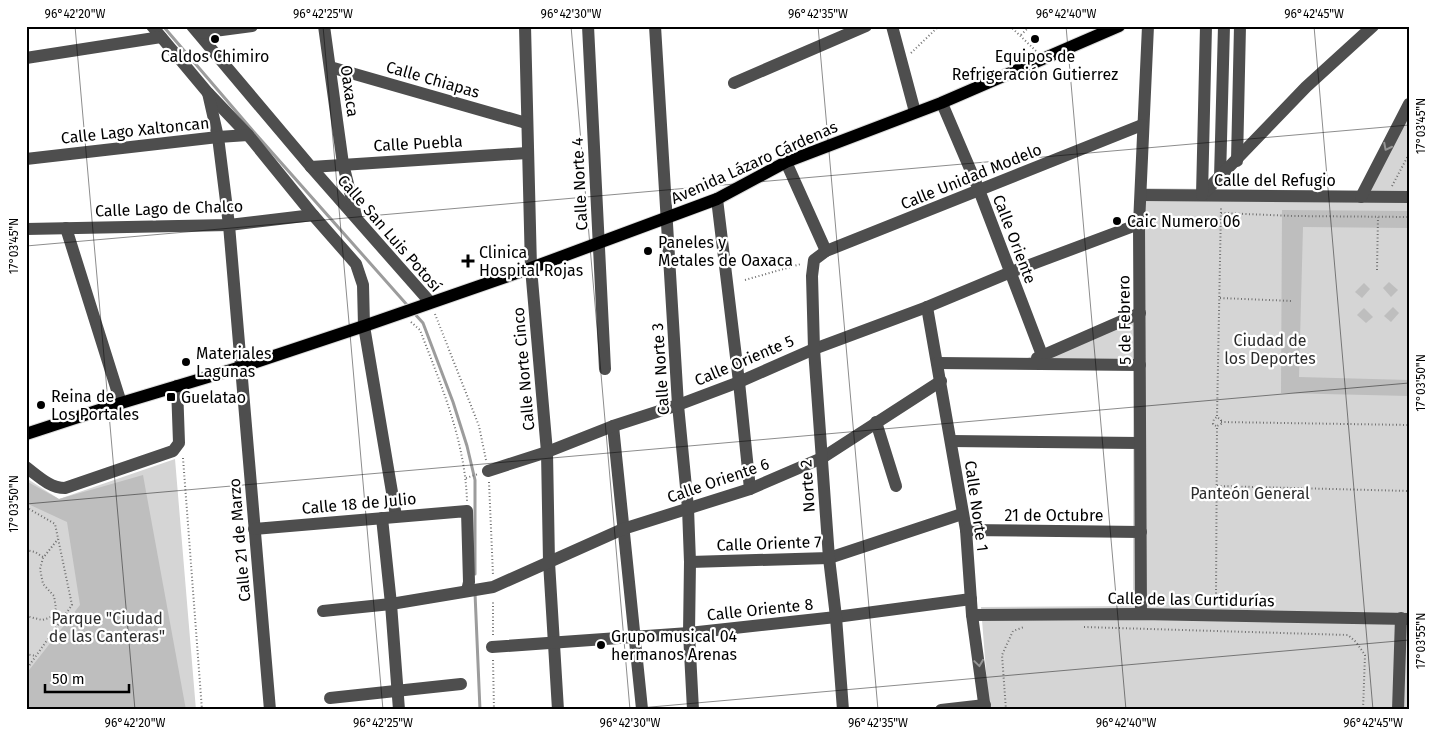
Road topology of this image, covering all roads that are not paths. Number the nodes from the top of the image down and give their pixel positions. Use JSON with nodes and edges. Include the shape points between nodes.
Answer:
{"nodes":[{"id":1,"x":152,"y":26,"type":"edge"},
{"id":2,"x":252,"y":26,"type":"edge"},
{"id":3,"x":324,"y":26,"type":"edge"},
{"id":4,"x":525,"y":26,"type":"edge"},
{"id":5,"x":588,"y":26,"type":"edge"},
{"id":6,"x":655,"y":26,"type":"edge"},
{"id":7,"x":866,"y":26,"type":"edge"},
{"id":8,"x":892,"y":26,"type":"edge"},
{"id":9,"x":1119,"y":26,"type":"edge"},
{"id":10,"x":1148,"y":26,"type":"edge"},
{"id":11,"x":1206,"y":26,"type":"edge"},
{"id":12,"x":1224,"y":26,"type":"edge"},
{"id":13,"x":1240,"y":26,"type":"edge"},
{"id":14,"x":1374,"y":26,"type":"edge"},
{"id":15,"x":198,"y":30,"type":"edge"},
{"id":16,"x":161,"y":37,"type":"junction"},
{"id":17,"x":26,"y":58,"type":"edge"},
{"id":18,"x":330,"y":67,"type":"junction"},
{"id":19,"x":734,"y":83,"type":"dead end"},
{"id":20,"x":208,"y":93,"type":"junction"},
{"id":21,"x":1409,"y":104,"type":"edge"},
{"id":22,"x":944,"y":108,"type":"dead end"},
{"id":23,"x":915,"y":112,"type":"junction"},
{"id":24,"x":526,"y":123,"type":"junction"},
{"id":25,"x":1142,"y":125,"type":"junction"},
{"id":26,"x":248,"y":135,"type":"junction"},
{"id":27,"x":218,"y":137,"type":"junction"},
{"id":28,"x":527,"y":153,"type":"junction"},
{"id":29,"x":26,"y":159,"type":"edge"},
{"id":30,"x":1237,"y":161,"type":"junction"},
{"id":31,"x":786,"y":162,"type":"junction"},
{"id":32,"x":343,"y":164,"type":"junction"},
{"id":33,"x":311,"y":167,"type":"junction"},
{"id":34,"x":1220,"y":178,"type":"junction"},
{"id":35,"x":979,"y":190,"type":"junction"},
{"id":36,"x":1141,"y":195,"type":"junction"},
{"id":37,"x":1202,"y":195,"type":"junction"},
{"id":38,"x":1361,"y":196,"type":"junction"},
{"id":39,"x":1409,"y":197,"type":"edge"},
{"id":40,"x":717,"y":199,"type":"junction"},
{"id":41,"x":313,"y":215,"type":"junction"},
{"id":42,"x":668,"y":217,"type":"junction"},
{"id":43,"x":357,"y":218,"type":"junction"},
{"id":44,"x":1139,"y":224,"type":"junction"},
{"id":45,"x":229,"y":225,"type":"junction"},
{"id":46,"x":66,"y":228,"type":"junction"},
{"id":47,"x":26,"y":229,"type":"edge"},
{"id":48,"x":598,"y":243,"type":"junction"},
{"id":49,"x":826,"y":251,"type":"junction"},
{"id":50,"x":814,"y":260,"type":"joint"},
{"id":51,"x":531,"y":268,"type":"junction"},
{"id":52,"x":1011,"y":272,"type":"junction"},
{"id":53,"x":430,"y":302,"type":"junction"},
{"id":54,"x":927,"y":307,"type":"junction"},
{"id":55,"x":1140,"y":313,"type":"junction"},
{"id":56,"x":364,"y":326,"type":"junction"},
{"id":57,"x":814,"y":349,"type":"junction"},
{"id":58,"x":1042,"y":355,"type":"junction"},
{"id":59,"x":937,"y":363,"type":"junction"},
{"id":60,"x":1026,"y":363,"type":"junction"},
{"id":61,"x":1140,"y":365,"type":"junction"},
{"id":62,"x":241,"y":367,"type":"junction"},
{"id":63,"x":605,"y":369,"type":"dead end"},
{"id":64,"x":941,"y":381,"type":"junction"},
{"id":65,"x":739,"y":382,"type":"junction"},
{"id":66,"x":177,"y":386,"type":"junction"},
{"id":67,"x":121,"y":403,"type":"junction"},
{"id":68,"x":678,"y":405,"type":"junction"},
{"id":69,"x":876,"y":422,"type":"junction"},
{"id":70,"x":613,"y":426,"type":"junction"},
{"id":71,"x":26,"y":434,"type":"edge"},
{"id":72,"x":951,"y":441,"type":"junction"},
{"id":73,"x":1140,"y":443,"type":"junction"},
{"id":74,"x":546,"y":452,"type":"junction"},
{"id":75,"x":822,"y":458,"type":"junction"},
{"id":76,"x":26,"y":467,"type":"edge"},
{"id":77,"x":488,"y":471,"type":"road end"},
{"id":78,"x":896,"y":486,"type":"dead end"},
{"id":79,"x":750,"y":489,"type":"junction"},
{"id":80,"x":688,"y":508,"type":"junction"},
{"id":81,"x":962,"y":514,"type":"junction"},
{"id":82,"x":396,"y":516,"type":"junction"},
{"id":83,"x":382,"y":518,"type":"junction"},
{"id":84,"x":254,"y":528,"type":"junction"},
{"id":85,"x":623,"y":529,"type":"junction"},
{"id":86,"x":966,"y":530,"type":"junction"},
{"id":87,"x":1141,"y":532,"type":"junction"},
{"id":88,"x":829,"y":558,"type":"junction"},
{"id":89,"x":549,"y":562,"type":"junction"},
{"id":90,"x":690,"y":562,"type":"junction"},
{"id":91,"x":468,"y":590,"type":"junction"},
{"id":92,"x":971,"y":599,"type":"junction"},
{"id":93,"x":392,"y":604,"type":"junction"},
{"id":94,"x":323,"y":612,"type":"dead end"},
{"id":95,"x":1141,"y":614,"type":"junction"},
{"id":96,"x":972,"y":615,"type":"junction"},
{"id":97,"x":836,"y":617,"type":"junction"},
{"id":98,"x":1405,"y":618,"type":"edge"},
{"id":99,"x":689,"y":633,"type":"junction"},
{"id":100,"x":634,"y":637,"type":"junction"},
{"id":101,"x":554,"y":643,"type":"junction"},
{"id":102,"x":492,"y":647,"type":"road end"},
{"id":103,"x":461,"y":684,"type":"dead end"},
{"id":104,"x":398,"y":691,"type":"junction"},
{"id":105,"x":330,"y":698,"type":"dead end"},
{"id":106,"x":985,"y":707,"type":"edge"},
{"id":107,"x":642,"y":709,"type":"edge"},
{"id":108,"x":270,"y":710,"type":"edge"},
{"id":109,"x":399,"y":710,"type":"edge"},
{"id":110,"x":558,"y":710,"type":"edge"},
{"id":111,"x":693,"y":710,"type":"edge"},
{"id":112,"x":843,"y":710,"type":"edge"},
{"id":113,"x":941,"y":710,"type":"edge"},
{"id":114,"x":1398,"y":710,"type":"edge"}],
"edges":[{"from":1,"to":16,"type":"street"},
{"from":2,"to":15,"type":"street"},
{"from":3,"to":18,"type":"street","name":"Oaxaca"},
{"from":4,"to":24,"type":"street","name":"Calle Norte Cinco"},
{"from":5,"to":48,"type":"street","name":"Calle Norte 4"},
{"from":6,"to":42,"type":"street","name":"Calle Norte 3"},
{"from":7,"to":19,"type":"street"},
{"from":8,"to":23,"type":"street"},
{"from":9,"to":23,"type":"main road","name":"Avenida Lázaro Cárdenas"},
{"from":10,"to":25,"type":"street","name":"5 de Febrero"},
{"from":11,"to":37,"type":"street"},
{"from":12,"to":34,"type":"street"},
{"from":13,"to":30,"type":"street"},
{"from":14,"to":30,"type":"street","via":[[1306,87]]},
{"from":15,"to":33,"type":"street","name":"Calle San Luis Potosí"},
{"from":16,"to":17,"type":"street"},
{"from":16,"to":20,"type":"street"},
{"from":18,"to":24,"type":"street","name":"Calle Chiapas"},
{"from":18,"to":32,"type":"street","name":"Oaxaca"},
{"from":20,"to":26,"type":"street"},
{"from":20,"to":27,"type":"street","name":"Calle 21 de Marzo"},
{"from":21,"to":38,"type":"street","one_way":true},
{"from":22,"to":35,"type":"street","name":"Calle Oriente"},
{"from":23,"to":31,"type":"main road","name":"Avenida Lázaro Cárdenas"},
{"from":24,"to":28,"type":"street","name":"Calle Norte Cinco"},
{"from":25,"to":35,"type":"street","name":"Calle Unidad Modelo"},
{"from":25,"to":36,"type":"street","name":"5 de Febrero"},
{"from":26,"to":27,"type":"street","name":"Calle Lago Xaltoncan"},
{"from":26,"to":41,"type":"street"},
{"from":27,"to":29,"type":"street","name":"Calle Lago Xaltoncan"},
{"from":27,"to":45,"type":"street","name":"Calle 21 de Marzo"},
{"from":28,"to":32,"type":"street","name":"Calle Puebla"},
{"from":28,"to":51,"type":"street","name":"Calle Norte Cinco"},
{"from":30,"to":34,"type":"street"},
{"from":31,"to":40,"type":"main road","name":"Avenida Lázaro Cárdenas"},
{"from":31,"to":49,"type":"street"},
{"from":32,"to":33,"type":"street","name":"Calle Puebla"},
{"from":32,"to":43,"type":"street","name":"Oaxaca"},
{"from":33,"to":43,"type":"street","name":"Calle San Luis Potosí"},
{"from":34,"to":37,"type":"street"},
{"from":35,"to":49,"type":"street","name":"Calle Unidad Modelo"},
{"from":35,"to":52,"type":"street","name":"Calle Oriente"},
{"from":36,"to":37,"type":"street","name":"Calle del Refugio"},
{"from":36,"to":44,"type":"street","name":"5 de Febrero"},
{"from":37,"to":38,"type":"street","name":"Calle del Refugio"},
{"from":38,"to":39,"type":"street","name":"Calle del Refugio"},
{"from":40,"to":42,"type":"main road","name":"Avenida Lázaro Cárdenas"},
{"from":40,"to":65,"type":"street"},
{"from":41,"to":45,"type":"street","name":"Calle Lago de Chalco"},
{"from":41,"to":56,"type":"street","via":[[356,264],[363,285]]},
{"from":42,"to":48,"type":"main road","name":"Avenida Lázaro Cárdenas"},
{"from":42,"to":68,"type":"street","name":"Calle Norte 3"},
{"from":43,"to":53,"type":"street","name":"Calle San Luis Potosí"},
{"from":44,"to":52,"type":"street","name":"Calle Oriente 5"},
{"from":44,"to":55,"type":"street","name":"5 de Febrero"},
{"from":45,"to":46,"type":"street","name":"Calle Lago de Chalco"},
{"from":45,"to":62,"type":"street","name":"Calle 21 de Marzo"},
{"from":46,"to":47,"type":"street","name":"Calle Lago de Chalco"},
{"from":46,"to":67,"type":"street"},
{"from":48,"to":51,"type":"main road","name":"Avenida Lázaro Cárdenas"},
{"from":48,"to":63,"type":"street","name":"Calle Norte 4"},
{"from":49,"to":50,"type":"street","name":"Calle Unidad Modelo"},
{"from":50,"to":57,"type":"street","name":"Norte 2"},
{"from":51,"to":53,"type":"main road","name":"Avenida Lázaro Cárdenas"},
{"from":51,"to":74,"type":"street","name":"Calle Norte Cinco"},
{"from":52,"to":54,"type":"street","name":"Calle Oriente 5"},
{"from":52,"to":58,"type":"street","name":"Calle Oriente"},
{"from":53,"to":56,"type":"main road","name":"Avenida Lázaro Cárdenas"},
{"from":54,"to":57,"type":"street","name":"Calle Oriente 5"},
{"from":54,"to":59,"type":"street","name":"Calle Norte 1"},
{"from":55,"to":58,"type":"street"},
{"from":55,"to":61,"type":"street","name":"5 de Febrero"},
{"from":56,"to":62,"type":"main road","name":"Avenida Lázaro Cárdenas"},
{"from":56,"to":82,"type":"street"},
{"from":57,"to":65,"type":"street","name":"Calle Oriente 5"},
{"from":57,"to":75,"type":"street","name":"Norte 2"},
{"from":58,"to":60,"type":"street"},
{"from":59,"to":60,"type":"street"},
{"from":59,"to":64,"type":"street","name":"Calle Norte 1"},
{"from":60,"to":61,"type":"street"},
{"from":61,"to":73,"type":"street","name":"5 de Febrero"},
{"from":62,"to":66,"type":"main road","name":"Avenida Lázaro Cárdenas"},
{"from":62,"to":84,"type":"street","name":"Calle 21 de Marzo"},
{"from":64,"to":69,"type":"street","name":"Calle Oriente 6"},
{"from":64,"to":72,"type":"street","name":"Calle Norte 1"},
{"from":65,"to":68,"type":"street","name":"Calle Oriente 5"},
{"from":65,"to":79,"type":"street"},
{"from":66,"to":67,"type":"main road","name":"Avenida Lázaro Cárdenas"},
{"from":66,"to":76,"type":"street","via":[[178,443],[173,451],[65,488],[51,485]]},
{"from":67,"to":71,"type":"main road","name":"Avenida Lázaro Cárdenas"},
{"from":68,"to":70,"type":"street","name":"Calle Oriente 5"},
{"from":68,"to":80,"type":"street","name":"Calle Norte 3"},
{"from":69,"to":75,"type":"street","name":"Calle Oriente 6"},
{"from":69,"to":78,"type":"street"},
{"from":70,"to":74,"type":"street","name":"Calle Oriente 5"},
{"from":70,"to":85,"type":"street"},
{"from":72,"to":73,"type":"street"},
{"from":72,"to":81,"type":"street","name":"Calle Norte 1"},
{"from":73,"to":87,"type":"street","name":"5 de Febrero"},
{"from":74,"to":77,"type":"street","name":"Calle Oriente 5"},
{"from":74,"to":89,"type":"street","name":"Calle Norte Cinco"},
{"from":75,"to":79,"type":"street","name":"Calle Oriente 6"},
{"from":75,"to":88,"type":"street","name":"Norte 2"},
{"from":79,"to":80,"type":"street","name":"Calle Oriente 6"},
{"from":80,"to":85,"type":"street","name":"Calle Oriente 6"},
{"from":80,"to":90,"type":"street","name":"Calle Norte 3"},
{"from":81,"to":86,"type":"street","name":"Calle Norte 1"},
{"from":81,"to":88,"type":"street","name":"Calle Oriente 7"},
{"from":82,"to":83,"type":"street","name":"Calle 18 de Julio"},
{"from":82,"to":91,"type":"street","name":"Calle 18 de Julio","via":[[467,511]]},
{"from":83,"to":84,"type":"street","name":"Calle 18 de Julio"},
{"from":83,"to":93,"type":"street"},
{"from":84,"to":108,"type":"street","name":"Calle 21 de Marzo"},
{"from":85,"to":89,"type":"street","name":"Calle Oriente 6"},
{"from":85,"to":100,"type":"street"},
{"from":86,"to":87,"type":"street","name":"21 de Octubre"},
{"from":86,"to":92,"type":"street","name":"Calle Norte 1"},
{"from":87,"to":95,"type":"street","name":"5 de Febrero"},
{"from":88,"to":90,"type":"street","name":"Calle Oriente 7"},
{"from":88,"to":97,"type":"street","name":"Norte 2"},
{"from":89,"to":91,"type":"street","name":"Calle Oriente 6","via":[[490,588]]},
{"from":89,"to":101,"type":"street","name":"Calle Norte Cinco"},
{"from":90,"to":99,"type":"street","name":"Calle Norte 3"},
{"from":91,"to":93,"type":"street","name":"Calle Oriente 6"},
{"from":92,"to":96,"type":"street","name":"Calle Norte 1"},
{"from":92,"to":97,"type":"street","name":"Calle Oriente 8"},
{"from":93,"to":94,"type":"street","name":"Calle Oriente 6"},
{"from":93,"to":104,"type":"street"},
{"from":95,"to":96,"type":"street","name":"Calle de las Curtidurías"},
{"from":95,"to":98,"type":"street","name":"Calle de las Curtidurías"},
{"from":96,"to":106,"type":"street","name":"Calle Norte 1","one_way":true},
{"from":97,"to":99,"type":"street","name":"Calle Oriente 8"},
{"from":97,"to":112,"type":"street","name":"Norte 2"},
{"from":98,"to":114,"type":"street"},
{"from":99,"to":100,"type":"street","name":"Calle Oriente 8"},
{"from":99,"to":111,"type":"street","name":"Calle Norte 3"},
{"from":100,"to":101,"type":"street","name":"Calle Oriente 8"},
{"from":100,"to":107,"type":"street"},
{"from":101,"to":102,"type":"street","name":"Calle Oriente 8"},
{"from":101,"to":110,"type":"street","name":"Calle Norte Cinco"},
{"from":103,"to":104,"type":"street"},
{"from":104,"to":105,"type":"street"},
{"from":104,"to":109,"type":"street"},
{"from":106,"to":113,"type":"street"}]}
